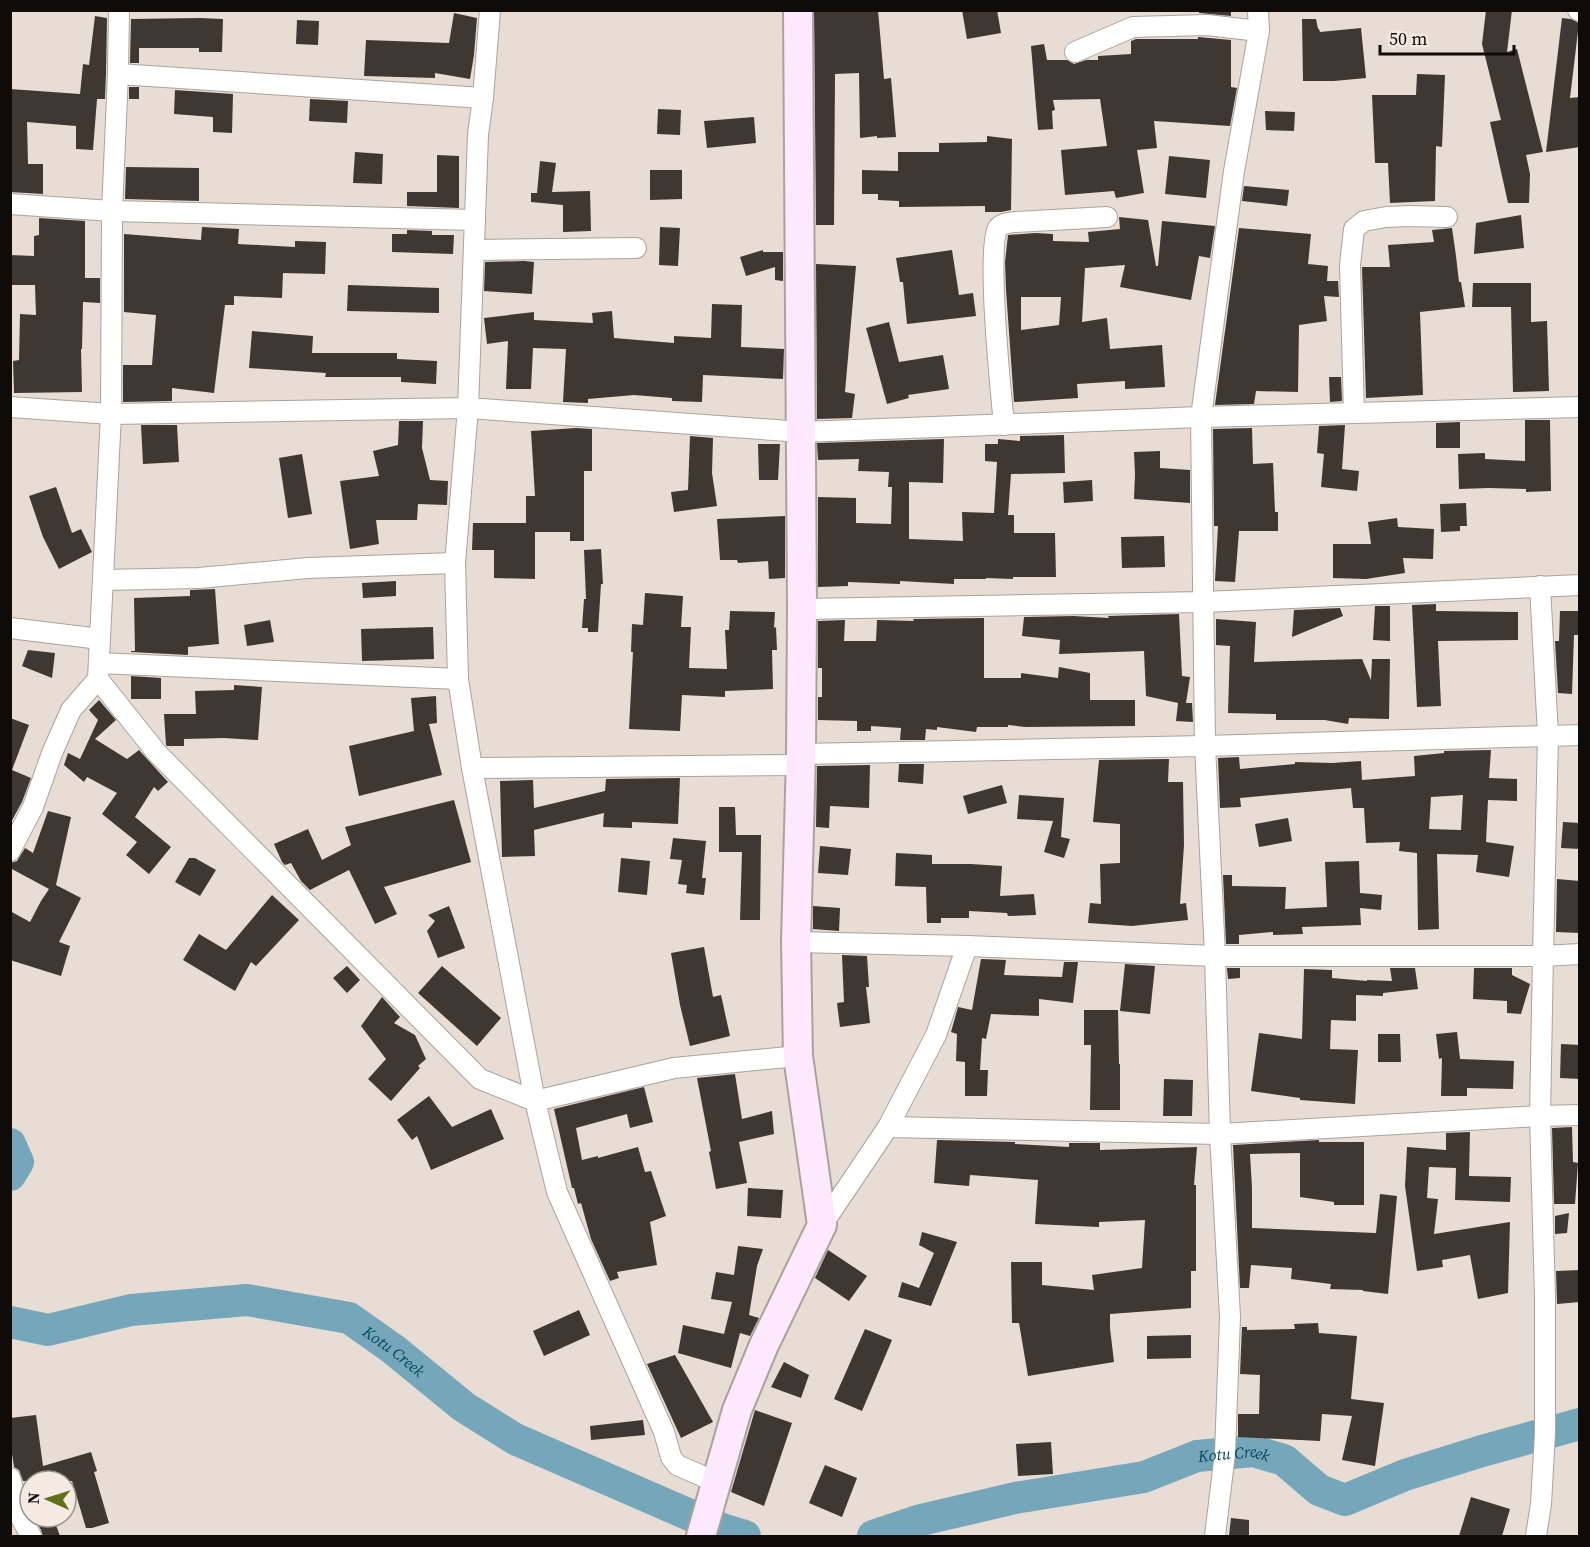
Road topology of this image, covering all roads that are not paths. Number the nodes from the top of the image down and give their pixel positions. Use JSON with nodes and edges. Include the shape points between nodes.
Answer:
{"nodes":[{"id":1,"x":119,"y":10,"type":"edge"},
{"id":2,"x":490,"y":10,"type":"edge"},
{"id":3,"x":798,"y":10,"type":"edge"},
{"id":4,"x":1258,"y":10,"type":"edge"},
{"id":5,"x":1258,"y":31,"type":"junction"},
{"id":6,"x":1076,"y":52,"type":"dead end"},
{"id":7,"x":118,"y":74,"type":"junction"},
{"id":8,"x":483,"y":98,"type":"junction"},
{"id":9,"x":10,"y":204,"type":"edge"},
{"id":10,"x":112,"y":211,"type":"junction"},
{"id":11,"x":1107,"y":217,"type":"dead end"},
{"id":12,"x":1447,"y":217,"type":"dead end"},
{"id":13,"x":475,"y":220,"type":"junction"},
{"id":14,"x":636,"y":248,"type":"dead end"},
{"id":15,"x":474,"y":250,"type":"junction"},
{"id":16,"x":10,"y":407,"type":"edge"},
{"id":17,"x":1580,"y":407,"type":"edge"},
{"id":18,"x":468,"y":408,"type":"junction"},
{"id":19,"x":1354,"y":413,"type":"junction"},
{"id":20,"x":111,"y":414,"type":"junction"},
{"id":21,"x":1201,"y":417,"type":"junction"},
{"id":22,"x":1004,"y":425,"type":"junction"},
{"id":23,"x":802,"y":432,"type":"junction"},
{"id":24,"x":455,"y":563,"type":"junction"},
{"id":25,"x":103,"y":580,"type":"junction"},
{"id":26,"x":1580,"y":585,"type":"edge"},
{"id":27,"x":1540,"y":586,"type":"junction"},
{"id":28,"x":1204,"y":602,"type":"junction"},
{"id":29,"x":802,"y":609,"type":"junction"},
{"id":30,"x":10,"y":628,"type":"edge"},
{"id":31,"x":100,"y":639,"type":"junction"},
{"id":32,"x":99,"y":671,"type":"junction"},
{"id":33,"x":458,"y":679,"type":"junction"},
{"id":34,"x":1548,"y":735,"type":"junction"},
{"id":35,"x":1580,"y":735,"type":"edge"},
{"id":36,"x":1205,"y":746,"type":"junction"},
{"id":37,"x":801,"y":759,"type":"junction"},
{"id":38,"x":472,"y":768,"type":"junction"},
{"id":39,"x":10,"y":851,"type":"edge"},
{"id":40,"x":796,"y":942,"type":"junction"},
{"id":41,"x":968,"y":946,"type":"junction"},
{"id":42,"x":1580,"y":954,"type":"edge"},
{"id":43,"x":1215,"y":956,"type":"junction"},
{"id":44,"x":1542,"y":956,"type":"junction"},
{"id":45,"x":798,"y":1056,"type":"junction"},
{"id":46,"x":535,"y":1101,"type":"junction"},
{"id":47,"x":1580,"y":1115,"type":"edge"},
{"id":48,"x":1540,"y":1116,"type":"junction"},
{"id":49,"x":888,"y":1127,"type":"junction"},
{"id":50,"x":1220,"y":1134,"type":"junction"},
{"id":51,"x":822,"y":1226,"type":"junction"},
{"id":52,"x":10,"y":1478,"type":"edge"},
{"id":53,"x":713,"y":1496,"type":"junction"},
{"id":54,"x":31,"y":1536,"type":"edge"},
{"id":55,"x":701,"y":1536,"type":"edge"},
{"id":56,"x":1215,"y":1536,"type":"edge"},
{"id":57,"x":1536,"y":1536,"type":"edge"}],
"edges":[{"from":1,"to":7,"type":"street"},
{"from":2,"to":8,"type":"street"},
{"from":3,"to":23,"type":"street"},
{"from":4,"to":5,"type":"street"},
{"from":5,"to":6,"type":"street","via":[[1207,25],[1133,27]]},
{"from":5,"to":21,"type":"street","via":[[1234,171]]},
{"from":7,"to":8,"type":"street"},
{"from":7,"to":10,"type":"street"},
{"from":8,"to":13,"type":"street"},
{"from":9,"to":10,"type":"street"},
{"from":10,"to":13,"type":"street"},
{"from":10,"to":20,"type":"street"},
{"from":11,"to":22,"type":"street","via":[[1015,222],[996,230],[993,270]]},
{"from":12,"to":19,"type":"street","via":[[1386,218],[1364,221],[1354,229],[1350,265]]},
{"from":13,"to":15,"type":"street"},
{"from":14,"to":15,"type":"street"},
{"from":15,"to":18,"type":"street"},
{"from":16,"to":20,"type":"street"},
{"from":17,"to":19,"type":"street"},
{"from":18,"to":20,"type":"street"},
{"from":18,"to":23,"type":"street"},
{"from":18,"to":24,"type":"street"},
{"from":19,"to":21,"type":"street"},
{"from":20,"to":25,"type":"street"},
{"from":21,"to":22,"type":"street"},
{"from":21,"to":28,"type":"street"},
{"from":22,"to":23,"type":"street"},
{"from":23,"to":29,"type":"street"},
{"from":24,"to":25,"type":"street"},
{"from":24,"to":33,"type":"street"},
{"from":25,"to":31,"type":"street"},
{"from":26,"to":27,"type":"street"},
{"from":27,"to":28,"type":"street"},
{"from":27,"to":34,"type":"street"},
{"from":28,"to":29,"type":"street"},
{"from":28,"to":36,"type":"street"},
{"from":29,"to":37,"type":"street"},
{"from":30,"to":31,"type":"street"},
{"from":31,"to":32,"type":"street"},
{"from":32,"to":33,"type":"street"},
{"from":32,"to":39,"type":"street","via":[[71,710],[33,807]]},
{"from":32,"to":46,"type":"street","via":[[157,753],[480,1079]]},
{"from":33,"to":38,"type":"street"},
{"from":34,"to":35,"type":"street"},
{"from":34,"to":36,"type":"street"},
{"from":34,"to":44,"type":"street"},
{"from":36,"to":37,"type":"street"},
{"from":36,"to":43,"type":"street"},
{"from":37,"to":38,"type":"street"},
{"from":37,"to":40,"type":"street"},
{"from":38,"to":46,"type":"street"},
{"from":40,"to":41,"type":"street"},
{"from":40,"to":45,"type":"street"},
{"from":41,"to":43,"type":"street"},
{"from":41,"to":49,"type":"street","via":[[936,1035]]},
{"from":42,"to":44,"type":"street"},
{"from":43,"to":44,"type":"street"},
{"from":43,"to":50,"type":"street"},
{"from":44,"to":48,"type":"street"},
{"from":45,"to":46,"type":"street","via":[[674,1068]]},
{"from":45,"to":51,"type":"street"},
{"from":46,"to":53,"type":"street","via":[[557,1192],[664,1432],[671,1457]]},
{"from":47,"to":48,"type":"street"},
{"from":48,"to":50,"type":"street"},
{"from":48,"to":57,"type":"street","via":[[1545,1433]]},
{"from":49,"to":50,"type":"street"},
{"from":49,"to":51,"type":"street"},
{"from":50,"to":56,"type":"street","via":[[1230,1317],[1225,1454]]},
{"from":51,"to":53,"type":"street","via":[[737,1410]]},
{"from":52,"to":54,"type":"street","via":[[21,1518]]},
{"from":53,"to":55,"type":"street"}]}
